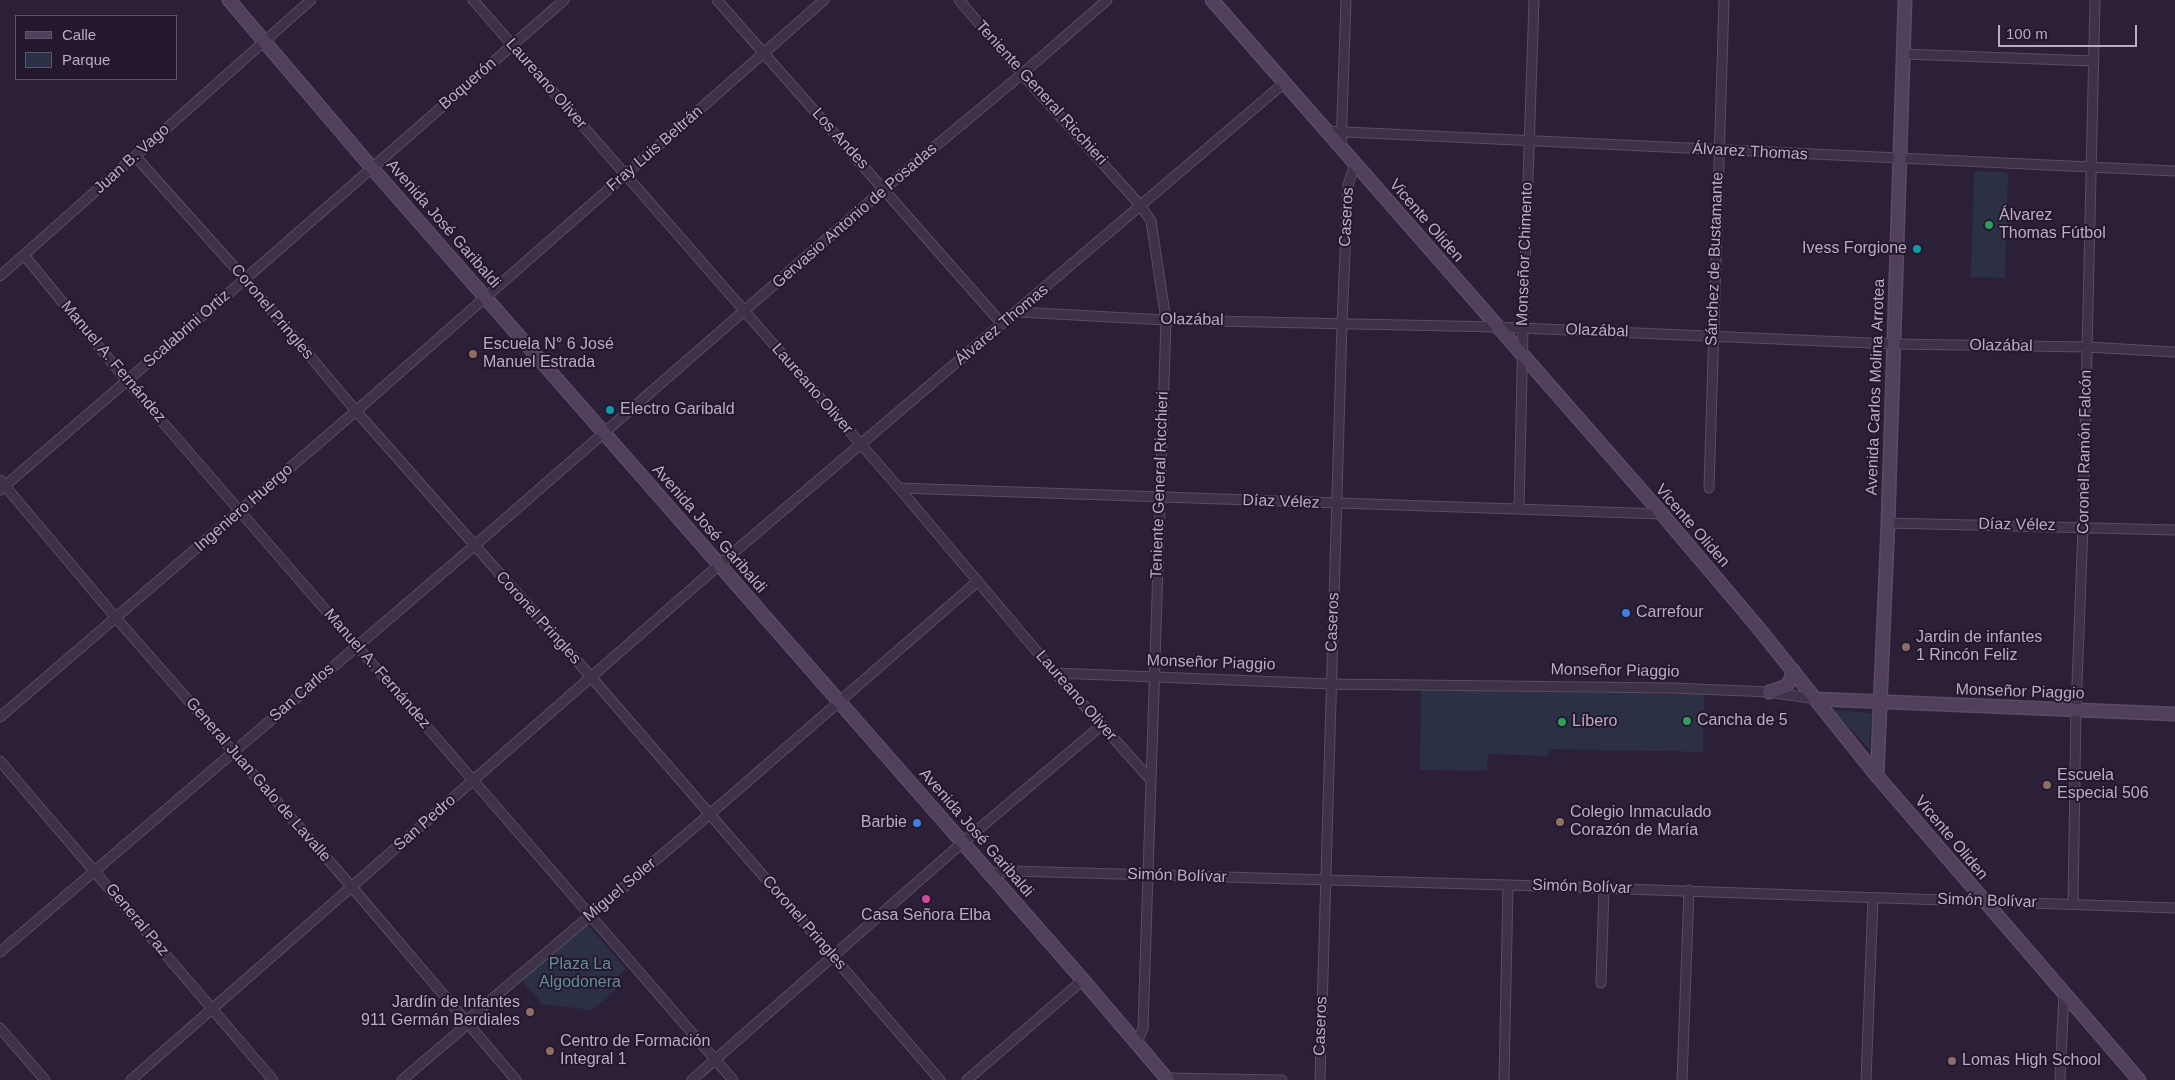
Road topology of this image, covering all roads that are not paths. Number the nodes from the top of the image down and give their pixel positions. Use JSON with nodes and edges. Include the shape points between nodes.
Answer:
{"nodes":[{"id":1,"x":229,"y":0,"type":"edge"},
{"id":2,"x":311,"y":0,"type":"edge"},
{"id":3,"x":473,"y":0,"type":"edge"},
{"id":4,"x":564,"y":0,"type":"edge"},
{"id":5,"x":717,"y":0,"type":"edge"},
{"id":6,"x":824,"y":0,"type":"edge"},
{"id":7,"x":958,"y":0,"type":"edge"},
{"id":8,"x":1107,"y":0,"type":"edge"},
{"id":9,"x":1212,"y":0,"type":"edge"},
{"id":10,"x":1346,"y":0,"type":"edge"},
{"id":11,"x":1534,"y":0,"type":"edge"},
{"id":12,"x":1724,"y":0,"type":"edge"},
{"id":13,"x":1905,"y":0,"type":"edge"},
{"id":14,"x":2095,"y":0,"type":"edge"},
{"id":15,"x":264,"y":41,"type":"junction"},
{"id":16,"x":512,"y":45,"type":"junction"},
{"id":17,"x":763,"y":53,"type":"junction"},
{"id":18,"x":1903,"y":54,"type":"junction"},
{"id":19,"x":2093,"y":61,"type":"junction"},
{"id":20,"x":1022,"y":74,"type":"junction"},
{"id":21,"x":1284,"y":83,"type":"junction"},
{"id":22,"x":1325,"y":131,"type":"junction"},
{"id":23,"x":1341,"y":131,"type":"junction"},
{"id":24,"x":1530,"y":142,"type":"junction"},
{"id":25,"x":1341,"y":148,"type":"junction"},
{"id":26,"x":1718,"y":150,"type":"junction"},
{"id":27,"x":135,"y":156,"type":"junction"},
{"id":28,"x":1899,"y":159,"type":"junction"},
{"id":29,"x":1354,"y":164,"type":"junction"},
{"id":30,"x":2092,"y":166,"type":"junction"},
{"id":31,"x":372,"y":168,"type":"junction"},
{"id":32,"x":2175,"y":171,"type":"edge"},
{"id":33,"x":625,"y":175,"type":"junction"},
{"id":34,"x":884,"y":189,"type":"junction"},
{"id":35,"x":1140,"y":204,"type":"junction"},
{"id":36,"x":24,"y":255,"type":"junction"},
{"id":37,"x":0,"y":276,"type":"edge"},
{"id":38,"x":245,"y":279,"type":"junction"},
{"id":39,"x":485,"y":296,"type":"junction"},
{"id":40,"x":744,"y":310,"type":"junction"},
{"id":41,"x":1018,"y":312,"type":"junction"},
{"id":42,"x":1166,"y":320,"type":"junction"},
{"id":43,"x":1342,"y":323,"type":"junction"},
{"id":44,"x":1002,"y":324,"type":"junction"},
{"id":45,"x":1497,"y":328,"type":"junction"},
{"id":46,"x":1522,"y":329,"type":"junction"},
{"id":47,"x":1713,"y":335,"type":"junction"},
{"id":48,"x":1893,"y":344,"type":"junction"},
{"id":49,"x":2087,"y":347,"type":"junction"},
{"id":50,"x":2175,"y":352,"type":"edge"},
{"id":51,"x":1522,"y":356,"type":"junction"},
{"id":52,"x":127,"y":381,"type":"junction"},
{"id":53,"x":356,"y":412,"type":"junction"},
{"id":54,"x":603,"y":432,"type":"junction"},
{"id":55,"x":861,"y":445,"type":"junction"},
{"id":56,"x":2,"y":485,"type":"edge"},
{"id":57,"x":899,"y":488,"type":"junction"},
{"id":58,"x":1709,"y":488,"type":"dead end"},
{"id":59,"x":1159,"y":497,"type":"junction"},
{"id":60,"x":1337,"y":504,"type":"junction"},
{"id":61,"x":1519,"y":508,"type":"junction"},
{"id":62,"x":240,"y":512,"type":"junction"},
{"id":63,"x":1662,"y":514,"type":"junction"},
{"id":64,"x":1888,"y":523,"type":"junction"},
{"id":65,"x":2083,"y":527,"type":"junction"},
{"id":66,"x":2175,"y":530,"type":"edge"},
{"id":67,"x":474,"y":546,"type":"junction"},
{"id":68,"x":719,"y":565,"type":"junction"},
{"id":69,"x":978,"y":581,"type":"junction"},
{"id":70,"x":116,"y":618,"type":"junction"},
{"id":71,"x":356,"y":646,"type":"junction"},
{"id":72,"x":1793,"y":670,"type":"junction"},
{"id":73,"x":1054,"y":673,"type":"junction"},
{"id":74,"x":1154,"y":677,"type":"junction"},
{"id":75,"x":592,"y":678,"type":"junction"},
{"id":76,"x":1332,"y":684,"type":"junction"},
{"id":77,"x":1769,"y":692,"type":"junction"},
{"id":78,"x":1817,"y":699,"type":"junction"},
{"id":79,"x":839,"y":701,"type":"junction"},
{"id":80,"x":1880,"y":702,"type":"junction"},
{"id":81,"x":2076,"y":710,"type":"junction"},
{"id":82,"x":2175,"y":714,"type":"edge"},
{"id":83,"x":0,"y":717,"type":"edge"},
{"id":84,"x":1102,"y":724,"type":"junction"},
{"id":85,"x":234,"y":752,"type":"junction"},
{"id":86,"x":0,"y":761,"type":"edge"},
{"id":87,"x":1877,"y":776,"type":"junction"},
{"id":88,"x":1150,"y":779,"type":"junction"},
{"id":89,"x":474,"y":781,"type":"junction"},
{"id":90,"x":710,"y":814,"type":"junction"},
{"id":91,"x":962,"y":843,"type":"junction"},
{"id":92,"x":96,"y":870,"type":"junction"},
{"id":93,"x":989,"y":874,"type":"junction"},
{"id":94,"x":1147,"y":875,"type":"junction"},
{"id":95,"x":1326,"y":880,"type":"junction"},
{"id":96,"x":1508,"y":885,"type":"junction"},
{"id":97,"x":351,"y":886,"type":"junction"},
{"id":98,"x":1604,"y":888,"type":"junction"},
{"id":99,"x":1689,"y":890,"type":"junction"},
{"id":100,"x":1873,"y":898,"type":"junction"},
{"id":101,"x":1984,"y":901,"type":"junction"},
{"id":102,"x":2073,"y":904,"type":"junction"},
{"id":103,"x":2175,"y":908,"type":"edge"},
{"id":104,"x":590,"y":916,"type":"junction"},
{"id":105,"x":0,"y":952,"type":"edge"},
{"id":106,"x":833,"y":956,"type":"junction"},
{"id":107,"x":1083,"y":980,"type":"junction"},
{"id":108,"x":1601,"y":983,"type":"dead end"},
{"id":109,"x":2064,"y":993,"type":"junction"},
{"id":110,"x":212,"y":1009,"type":"junction"},
{"id":111,"x":466,"y":1023,"type":"junction"},
{"id":112,"x":0,"y":1028,"type":"edge"},
{"id":113,"x":1137,"y":1043,"type":"junction"},
{"id":114,"x":716,"y":1060,"type":"junction"},
{"id":115,"x":1167,"y":1079,"type":"edge"},
{"id":116,"x":45,"y":1080,"type":"edge"},
{"id":117,"x":131,"y":1080,"type":"edge"},
{"id":118,"x":273,"y":1080,"type":"edge"},
{"id":119,"x":402,"y":1080,"type":"edge"},
{"id":120,"x":516,"y":1080,"type":"edge"},
{"id":121,"x":692,"y":1080,"type":"edge"},
{"id":122,"x":733,"y":1080,"type":"edge"},
{"id":123,"x":940,"y":1080,"type":"edge"},
{"id":124,"x":967,"y":1080,"type":"edge"},
{"id":125,"x":1282,"y":1080,"type":"edge"},
{"id":126,"x":1320,"y":1080,"type":"edge"},
{"id":127,"x":1504,"y":1080,"type":"edge"},
{"id":128,"x":1682,"y":1080,"type":"edge"},
{"id":129,"x":1866,"y":1080,"type":"edge"},
{"id":130,"x":2060,"y":1080,"type":"edge"},
{"id":131,"x":2140,"y":1080,"type":"edge"}],
"edges":[{"from":1,"to":15,"type":"street","name":"Avenida José Garibaldi"},
{"from":2,"to":15,"type":"street","name":"Juan B. Vago"},
{"from":3,"to":16,"type":"street","name":"Laureano Oliver"},
{"from":4,"to":16,"type":"street","name":"Boquerón"},
{"from":5,"to":17,"type":"street","name":"Los Andes"},
{"from":6,"to":17,"type":"street","name":"Fray Luis Beltrán"},
{"from":7,"to":20,"type":"street","name":"Teniente General Ricchieri"},
{"from":8,"to":20,"type":"street","name":"Gervasio Antonio de Posadas"},
{"from":9,"to":21,"type":"street","name":"Vicente Oliden"},
{"from":10,"to":23,"type":"street"},
{"from":11,"to":24,"type":"street","name":"Monseñor Chimento"},
{"from":12,"to":26,"type":"street","name":"Sánchez de Bustamante"},
{"from":13,"to":18,"type":"street","name":"Avenida Carlos Molina Arrotea"},
{"from":14,"to":19,"type":"street","name":"Coronel Ramón Falcón"},
{"from":15,"to":27,"type":"street","name":"Juan B. Vago"},
{"from":15,"to":31,"type":"street","name":"Avenida José Garibaldi"},
{"from":16,"to":31,"type":"street","name":"Boquerón"},
{"from":16,"to":33,"type":"street","name":"Laureano Oliver"},
{"from":17,"to":33,"type":"street","name":"Fray Luis Beltrán"},
{"from":17,"to":34,"type":"street","name":"Los Andes"},
{"from":18,"to":19,"type":"street"},
{"from":18,"to":28,"type":"street","name":"Avenida Carlos Molina Arrotea"},
{"from":19,"to":30,"type":"street","name":"Coronel Ramón Falcón"},
{"from":20,"to":34,"type":"street","name":"Gervasio Antonio de Posadas"},
{"from":20,"to":35,"type":"street","name":"Teniente General Ricchieri"},
{"from":21,"to":22,"type":"street","name":"Vicente Oliden"},
{"from":21,"to":35,"type":"street","name":"Álvarez Thomas"},
{"from":22,"to":23,"type":"street","name":"Álvarez Thomas"},
{"from":22,"to":25,"type":"street","name":"Vicente Oliden"},
{"from":23,"to":24,"type":"street","name":"Álvarez Thomas"},
{"from":23,"to":25,"type":"street"},
{"from":24,"to":26,"type":"street","name":"Álvarez Thomas"},
{"from":24,"to":46,"type":"street","name":"Monseñor Chimento"},
{"from":25,"to":29,"type":"street","name":"Vicente Oliden"},
{"from":26,"to":28,"type":"street","name":"Álvarez Thomas"},
{"from":26,"to":47,"type":"street","name":"Sánchez de Bustamante"},
{"from":27,"to":36,"type":"street","name":"Juan B. Vago"},
{"from":27,"to":38,"type":"street","name":"Coronel Pringles"},
{"from":28,"to":30,"type":"street","name":"Álvarez Thomas"},
{"from":28,"to":48,"type":"street","name":"Avenida Carlos Molina Arrotea"},
{"from":29,"to":43,"type":"street","name":"Caseros","via":[[1348,185]]},
{"from":29,"to":45,"type":"street","name":"Vicente Oliden"},
{"from":30,"to":32,"type":"street","name":"Álvarez Thomas"},
{"from":30,"to":49,"type":"street","name":"Coronel Ramón Falcón"},
{"from":31,"to":38,"type":"street","name":"Scalabrini Ortiz"},
{"from":31,"to":39,"type":"street","name":"Avenida José Garibaldi"},
{"from":33,"to":39,"type":"street","name":"Fray Luis Beltrán"},
{"from":33,"to":40,"type":"street","name":"Laureano Oliver"},
{"from":34,"to":40,"type":"street","name":"Gervasio Antonio de Posadas"},
{"from":34,"to":44,"type":"street","name":"Los Andes"},
{"from":35,"to":41,"type":"street","name":"Álvarez Thomas"},
{"from":35,"to":42,"type":"street","name":"Teniente General Ricchieri","via":[[1151,221]]},
{"from":36,"to":37,"type":"street","name":"Juan B. Vago"},
{"from":36,"to":52,"type":"street","name":"Manuel A. Fernández"},
{"from":38,"to":52,"type":"street","name":"Scalabrini Ortiz"},
{"from":38,"to":53,"type":"street","name":"Coronel Pringles"},
{"from":39,"to":53,"type":"street","name":"Ingeniero Huergo"},
{"from":39,"to":54,"type":"street","name":"Avenida José Garibaldi"},
{"from":40,"to":54,"type":"street","name":"Gervasio Antonio de Posadas"},
{"from":40,"to":55,"type":"street","name":"Laureano Oliver"},
{"from":41,"to":42,"type":"street","name":"Olazábal"},
{"from":41,"to":44,"type":"street","name":"Álvarez Thomas"},
{"from":42,"to":43,"type":"street","name":"Olazábal"},
{"from":42,"to":59,"type":"street","name":"Teniente General Ricchieri"},
{"from":43,"to":45,"type":"street","name":"Olazábal"},
{"from":43,"to":60,"type":"street","name":"Caseros"},
{"from":44,"to":55,"type":"street","name":"Álvarez Thomas"},
{"from":45,"to":46,"type":"street","name":"Olazábal"},
{"from":45,"to":51,"type":"street","name":"Vicente Oliden"},
{"from":46,"to":47,"type":"street","name":"Olazábal"},
{"from":46,"to":51,"type":"street","name":"Monseñor Chimento"},
{"from":47,"to":48,"type":"street","name":"Olazábal"},
{"from":47,"to":58,"type":"street","name":"Sánchez de Bustamante"},
{"from":48,"to":49,"type":"street","name":"Olazábal"},
{"from":48,"to":64,"type":"street","name":"Avenida Carlos Molina Arrotea"},
{"from":49,"to":50,"type":"street","name":"Olazábal"},
{"from":49,"to":65,"type":"street","name":"Coronel Ramón Falcón"},
{"from":51,"to":61,"type":"street","name":"Monseñor Chimento"},
{"from":51,"to":63,"type":"street","name":"Vicente Oliden"},
{"from":52,"to":56,"type":"street","name":"Scalabrini Ortiz"},
{"from":52,"to":62,"type":"street","name":"Manuel A. Fernández"},
{"from":53,"to":62,"type":"street","name":"Ingeniero Huergo"},
{"from":53,"to":67,"type":"street","name":"Coronel Pringles"},
{"from":54,"to":67,"type":"street","name":"San Carlos"},
{"from":54,"to":68,"type":"street","name":"Avenida José Garibaldi"},
{"from":55,"to":57,"type":"street","name":"Laureano Oliver"},
{"from":55,"to":68,"type":"street","name":"Álvarez Thomas"},
{"from":56,"to":70,"type":"street","name":"General Juan Galo de Lavalle"},
{"from":57,"to":59,"type":"street","name":"Díaz Vélez"},
{"from":57,"to":69,"type":"street","name":"Laureano Oliver"},
{"from":59,"to":60,"type":"street","name":"Díaz Vélez"},
{"from":59,"to":74,"type":"street","name":"Teniente General Ricchieri"},
{"from":60,"to":61,"type":"street","name":"Díaz Vélez"},
{"from":60,"to":76,"type":"street","name":"Caseros"},
{"from":61,"to":63,"type":"street","name":"Díaz Vélez"},
{"from":62,"to":70,"type":"street","name":"Ingeniero Huergo"},
{"from":62,"to":71,"type":"street","name":"Manuel A. Fernández"},
{"from":63,"to":72,"type":"street","name":"Vicente Oliden"},
{"from":64,"to":65,"type":"street","name":"Díaz Vélez"},
{"from":64,"to":80,"type":"street","name":"Avenida Carlos Molina Arrotea"},
{"from":65,"to":66,"type":"street","name":"Díaz Vélez"},
{"from":65,"to":81,"type":"street","name":"Coronel Ramón Falcón"},
{"from":67,"to":71,"type":"street","name":"San Carlos"},
{"from":67,"to":75,"type":"street","name":"Coronel Pringles"},
{"from":68,"to":75,"type":"street","name":"San Pedro"},
{"from":68,"to":79,"type":"street","name":"Avenida José Garibaldi"},
{"from":69,"to":73,"type":"street","name":"Laureano Oliver"},
{"from":69,"to":79,"type":"street","name":"Miguel Soler"},
{"from":70,"to":83,"type":"street","name":"Ingeniero Huergo"},
{"from":70,"to":85,"type":"street","name":"General Juan Galo de Lavalle"},
{"from":71,"to":85,"type":"street","name":"San Carlos"},
{"from":71,"to":89,"type":"street","name":"Manuel A. Fernández"},
{"from":72,"to":77,"type":"street","via":[[1785,686]]},
{"from":72,"to":78,"type":"street","name":"Vicente Oliden"},
{"from":73,"to":74,"type":"street","name":"Monseñor Piaggio"},
{"from":73,"to":84,"type":"street","name":"Laureano Oliver"},
{"from":74,"to":76,"type":"street","name":"Monseñor Piaggio"},
{"from":74,"to":88,"type":"street","name":"Teniente General Ricchieri"},
{"from":75,"to":89,"type":"street","name":"San Pedro"},
{"from":75,"to":90,"type":"street","name":"Coronel Pringles"},
{"from":76,"to":77,"type":"street","name":"Monseñor Piaggio","via":[[1552,685]]},
{"from":76,"to":95,"type":"street","name":"Caseros"},
{"from":77,"to":78,"type":"street","name":"Monseñor Piaggio"},
{"from":78,"to":80,"type":"street","name":"Monseñor Piaggio"},
{"from":78,"to":87,"type":"street","name":"Vicente Oliden"},
{"from":79,"to":90,"type":"street","name":"Miguel Soler"},
{"from":79,"to":91,"type":"street","name":"Avenida José Garibaldi"},
{"from":80,"to":81,"type":"street","name":"Monseñor Piaggio"},
{"from":80,"to":87,"type":"street","name":"Avenida Carlos Molina Arrotea"},
{"from":81,"to":82,"type":"street","name":"Monseñor Piaggio"},
{"from":81,"to":102,"type":"street","name":"Coronel Ramón Falcón"},
{"from":84,"to":88,"type":"street","name":"Laureano Oliver"},
{"from":84,"to":91,"type":"street"},
{"from":85,"to":92,"type":"street","name":"San Carlos"},
{"from":85,"to":97,"type":"street","name":"General Juan Galo de Lavalle"},
{"from":86,"to":92,"type":"street","name":"General Paz"},
{"from":87,"to":101,"type":"street","name":"Vicente Oliden"},
{"from":88,"to":94,"type":"street","name":"Teniente General Ricchieri"},
{"from":89,"to":97,"type":"street","name":"San Pedro"},
{"from":89,"to":104,"type":"street","name":"Manuel A. Fernández"},
{"from":90,"to":104,"type":"street","name":"Miguel Soler"},
{"from":90,"to":106,"type":"street","name":"Coronel Pringles"},
{"from":91,"to":93,"type":"street","name":"Avenida José Garibaldi"},
{"from":91,"to":106,"type":"street"},
{"from":92,"to":105,"type":"street","name":"San Carlos"},
{"from":92,"to":110,"type":"street","name":"General Paz"},
{"from":93,"to":94,"type":"street","name":"Simón Bolívar","via":[[1011,871]]},
{"from":93,"to":107,"type":"street","name":"Avenida José Garibaldi"},
{"from":94,"to":95,"type":"street","name":"Simón Bolívar"},
{"from":94,"to":113,"type":"street","name":"Teniente General Ricchieri","via":[[1143,1028]]},
{"from":95,"to":96,"type":"street","name":"Simón Bolívar"},
{"from":95,"to":126,"type":"street","name":"Caseros"},
{"from":96,"to":98,"type":"street","name":"Simón Bolívar"},
{"from":96,"to":127,"type":"street"},
{"from":97,"to":110,"type":"street","name":"San Pedro"},
{"from":97,"to":111,"type":"street","name":"General Juan Galo de Lavalle"},
{"from":98,"to":99,"type":"street","name":"Simón Bolívar"},
{"from":98,"to":108,"type":"street"},
{"from":99,"to":100,"type":"street","name":"Simón Bolívar"},
{"from":99,"to":128,"type":"street"},
{"from":100,"to":101,"type":"street","name":"Simón Bolívar"},
{"from":100,"to":129,"type":"street"},
{"from":101,"to":102,"type":"street","name":"Simón Bolívar"},
{"from":101,"to":109,"type":"street","name":"Vicente Oliden"},
{"from":102,"to":103,"type":"street","name":"Simón Bolívar"},
{"from":104,"to":111,"type":"street","name":"Miguel Soler"},
{"from":104,"to":114,"type":"street","name":"Manuel A. Fernández"},
{"from":106,"to":114,"type":"street"},
{"from":106,"to":123,"type":"street","name":"Coronel Pringles"},
{"from":107,"to":113,"type":"street","name":"Avenida José Garibaldi"},
{"from":107,"to":124,"type":"street"},
{"from":109,"to":130,"type":"street"},
{"from":109,"to":131,"type":"street","name":"Vicente Oliden"},
{"from":110,"to":117,"type":"street","name":"San Pedro"},
{"from":110,"to":118,"type":"street","name":"General Paz"},
{"from":111,"to":119,"type":"street","name":"Miguel Soler"},
{"from":111,"to":120,"type":"street","name":"General Juan Galo de Lavalle"},
{"from":112,"to":116,"type":"street"},
{"from":113,"to":115,"type":"street","name":"Avenida José Garibaldi"},
{"from":114,"to":121,"type":"street"},
{"from":114,"to":122,"type":"street","name":"Manuel A. Fernández"},
{"from":115,"to":125,"type":"street"}]}
